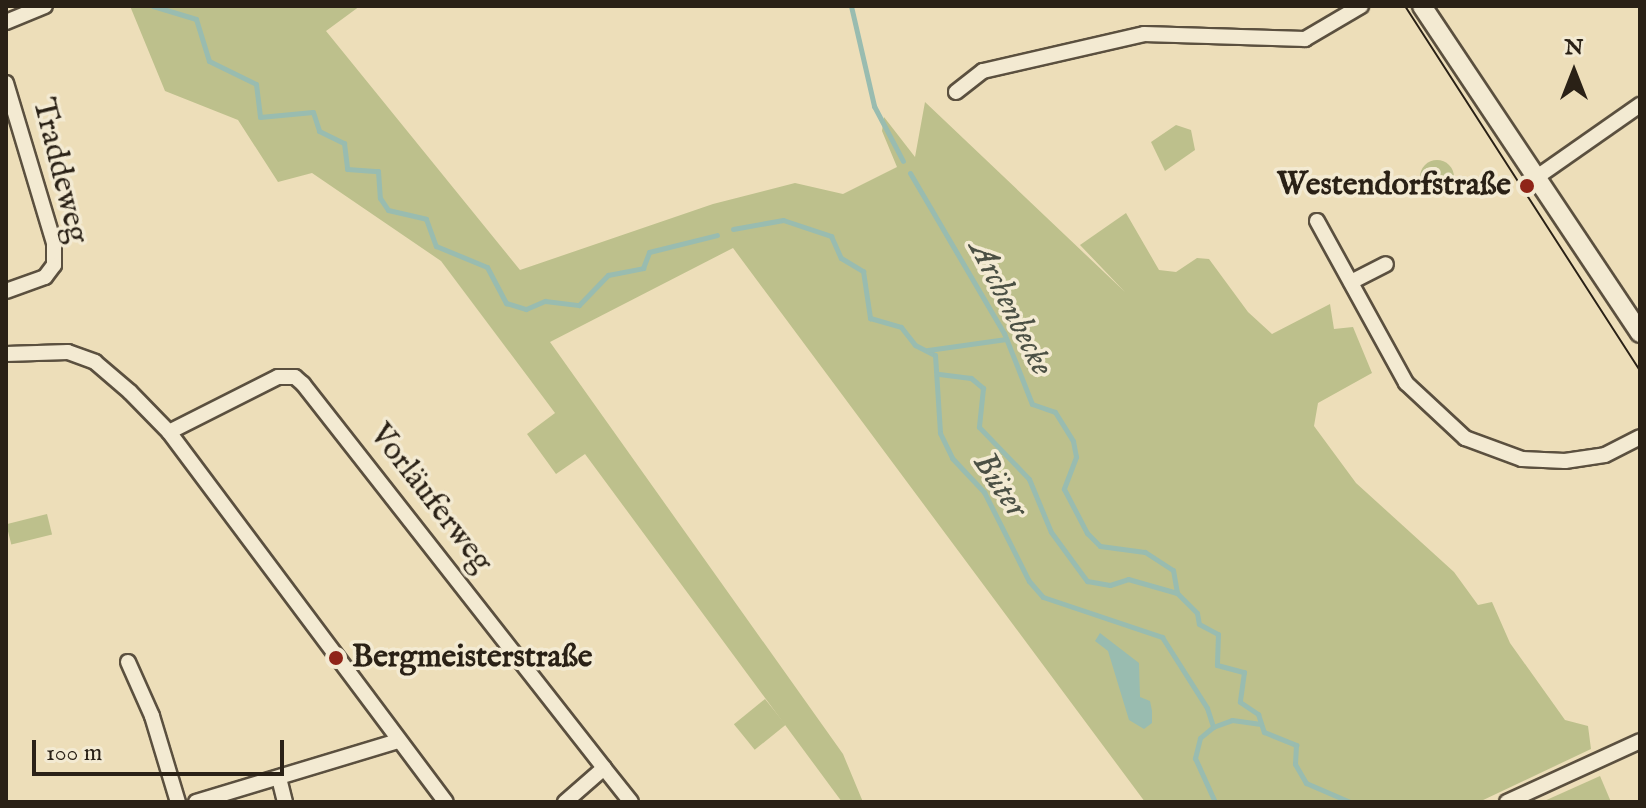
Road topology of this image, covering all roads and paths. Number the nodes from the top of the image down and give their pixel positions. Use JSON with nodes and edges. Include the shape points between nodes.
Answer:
{"nodes":[{"id":1,"x":45,"y":6,"type":"edge"},
{"id":2,"x":1361,"y":6,"type":"edge"},
{"id":3,"x":1422,"y":6,"type":"edge"},
{"id":4,"x":6,"y":22,"type":"edge"},
{"id":5,"x":6,"y":83,"type":"edge"},
{"id":6,"x":956,"y":92,"type":"dead end"},
{"id":7,"x":1640,"y":105,"type":"edge"},
{"id":8,"x":1537,"y":177,"type":"junction"},
{"id":9,"x":1317,"y":221,"type":"dead end"},
{"id":10,"x":1386,"y":264,"type":"dead end"},
{"id":11,"x":1351,"y":282,"type":"junction"},
{"id":12,"x":6,"y":291,"type":"edge"},
{"id":13,"x":1640,"y":333,"type":"edge"},
{"id":14,"x":6,"y":354,"type":"edge"},
{"id":15,"x":169,"y":432,"type":"junction"},
{"id":16,"x":1640,"y":437,"type":"edge"},
{"id":17,"x":128,"y":662,"type":"dead end"},
{"id":18,"x":398,"y":741,"type":"junction"},
{"id":19,"x":1640,"y":741,"type":"edge"},
{"id":20,"x":604,"y":768,"type":"junction"},
{"id":21,"x":279,"y":778,"type":"junction"},
{"id":22,"x":178,"y":802,"type":"edge"},
{"id":23,"x":196,"y":802,"type":"edge"},
{"id":24,"x":285,"y":802,"type":"edge"},
{"id":25,"x":446,"y":802,"type":"edge"},
{"id":26,"x":565,"y":802,"type":"edge"},
{"id":27,"x":631,"y":802,"type":"edge"},
{"id":28,"x":1507,"y":802,"type":"edge"}],
"edges":[{"from":1,"to":4,"type":"street"},
{"from":2,"to":6,"type":"street","via":[[1305,39],[1144,34],[983,71]]},
{"from":3,"to":8,"type":"street"},
{"from":5,"to":12,"type":"street","name":"Traddeweg","via":[[54,243],[54,265],[45,277]]},
{"from":7,"to":8,"type":"street"},
{"from":8,"to":13,"type":"street"},
{"from":9,"to":11,"type":"street"},
{"from":10,"to":11,"type":"street"},
{"from":11,"to":16,"type":"street","via":[[1406,383],[1465,438],[1522,459],[1565,461],[1605,455]]},
{"from":14,"to":15,"type":"street","via":[[68,352],[95,362]]},
{"from":15,"to":18,"type":"street"},
{"from":15,"to":20,"type":"street","name":"Vorläuferweg","via":[[267,381],[295,377]]},
{"from":17,"to":22,"type":"street","via":[[152,716]]},
{"from":18,"to":21,"type":"street"},
{"from":18,"to":25,"type":"street"},
{"from":19,"to":28,"type":"street"},
{"from":20,"to":26,"type":"street"},
{"from":20,"to":27,"type":"street","name":"Vorläuferweg"},
{"from":21,"to":23,"type":"street"},
{"from":21,"to":24,"type":"street"}]}
